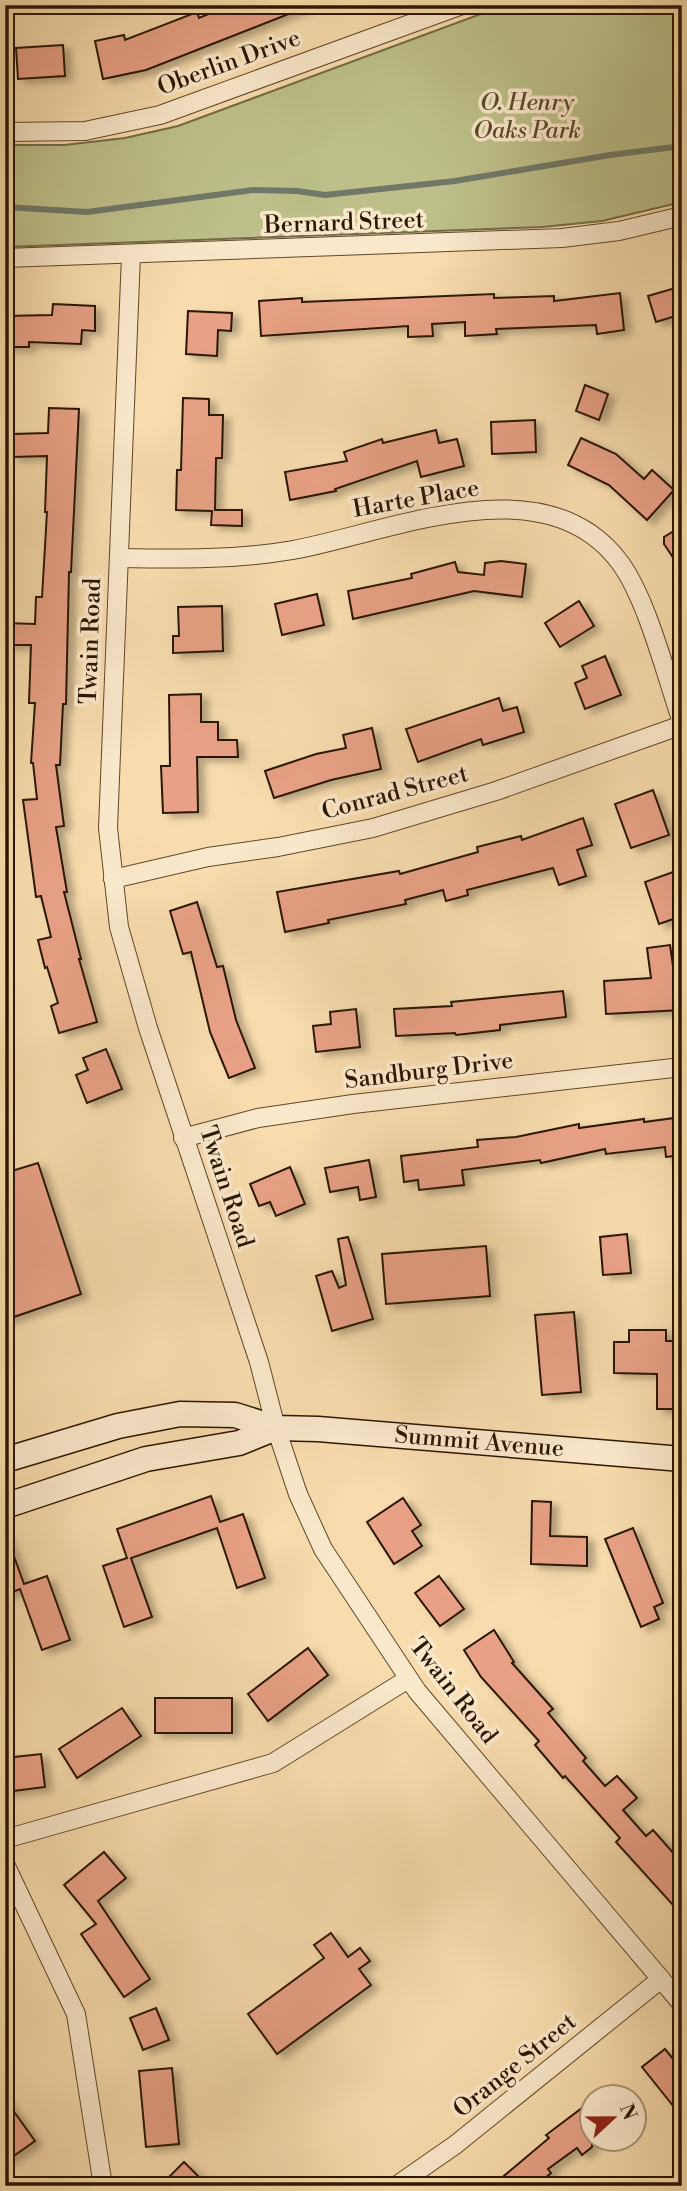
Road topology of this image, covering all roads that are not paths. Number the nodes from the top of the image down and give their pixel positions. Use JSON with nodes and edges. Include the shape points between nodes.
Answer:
{"nodes":[{"id":1,"x":463,"y":5,"type":"edge"},
{"id":2,"x":5,"y":132,"type":"edge"},
{"id":3,"x":682,"y":216,"type":"edge"},
{"id":4,"x":131,"y":255,"type":"junction"},
{"id":5,"x":5,"y":258,"type":"edge"},
{"id":6,"x":119,"y":558,"type":"junction"},
{"id":7,"x":682,"y":723,"type":"edge"},
{"id":8,"x":113,"y":879,"type":"junction"},
{"id":9,"x":682,"y":1067,"type":"edge"},
{"id":10,"x":183,"y":1138,"type":"junction"},
{"id":11,"x":276,"y":1428,"type":"junction"},
{"id":12,"x":682,"y":1459,"type":"edge"},
{"id":13,"x":5,"y":1460,"type":"edge"},
{"id":14,"x":5,"y":1506,"type":"edge"},
{"id":15,"x":408,"y":1679,"type":"junction"},
{"id":16,"x":5,"y":1839,"type":"edge"},
{"id":17,"x":5,"y":1864,"type":"edge"},
{"id":18,"x":661,"y":1979,"type":"junction"},
{"id":19,"x":682,"y":2004,"type":"edge"},
{"id":20,"x":103,"y":2186,"type":"edge"},
{"id":21,"x":396,"y":2186,"type":"edge"}],
"edges":[{"from":1,"to":2,"type":"street","name":"Oberlin Drive","via":[[160,115],[85,131]]},
{"from":3,"to":4,"type":"street","name":"Bernard Street","via":[[562,238]]},
{"from":4,"to":5,"type":"street","name":"Bernard Street"},
{"from":4,"to":6,"type":"street","name":"Twain Road"},
{"from":6,"to":7,"type":"street","name":"Harte Place","via":[[238,559],[475,510],[539,511],[593,536],[621,564],[642,606]]},
{"from":6,"to":8,"type":"street","name":"Twain Road","via":[[108,828]]},
{"from":7,"to":8,"type":"street","name":"Conrad Street","via":[[496,791],[373,828]]},
{"from":8,"to":10,"type":"street","name":"Twain Road","via":[[119,927]]},
{"from":9,"to":10,"type":"street","name":"Sandburg Drive","via":[[354,1104],[258,1118]]},
{"from":10,"to":11,"type":"street","name":"Twain Road","via":[[259,1362]]},
{"from":11,"to":12,"type":"main road","name":"Summit Avenue"},
{"from":11,"to":13,"type":"main road","name":"Summit Avenue","via":[[235,1415],[180,1414],[118,1426]]},
{"from":11,"to":14,"type":"main road","name":"Summit Avenue","via":[[239,1443],[146,1459]]},
{"from":11,"to":15,"type":"street","name":"Twain Road","via":[[323,1549]]},
{"from":15,"to":16,"type":"street","via":[[273,1763]]},
{"from":15,"to":18,"type":"street","name":"Twain Road"},
{"from":17,"to":20,"type":"street","via":[[76,2014]]},
{"from":18,"to":19,"type":"street","name":"Twain Road"},
{"from":18,"to":21,"type":"street","name":"Orange Street","via":[[455,2146]]}]}
